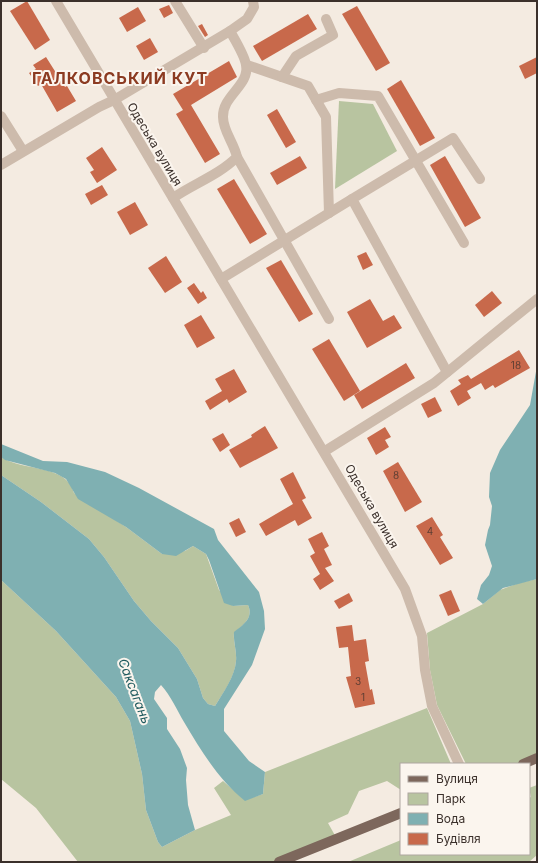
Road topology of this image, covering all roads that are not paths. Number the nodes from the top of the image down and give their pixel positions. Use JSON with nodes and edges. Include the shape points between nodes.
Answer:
{"nodes":[{"id":1,"x":56,"y":1,"type":"edge"},
{"id":2,"x":175,"y":1,"type":"edge"},
{"id":3,"x":253,"y":1,"type":"edge"},
{"id":4,"x":326,"y":19,"type":"dead end"},
{"id":5,"x":230,"y":31,"type":"junction"},
{"id":6,"x":204,"y":48,"type":"junction"},
{"id":7,"x":246,"y":65,"type":"junction"},
{"id":8,"x":282,"y":77,"type":"junction"},
{"id":9,"x":114,"y":100,"type":"junction"},
{"id":10,"x":316,"y":100,"type":"junction"},
{"id":11,"x":1,"y":116,"type":"edge"},
{"id":12,"x":23,"y":151,"type":"junction"},
{"id":13,"x":237,"y":157,"type":"junction"},
{"id":14,"x":415,"y":161,"type":"junction"},
{"id":15,"x":1,"y":165,"type":"edge"},
{"id":16,"x":480,"y":179,"type":"dead end"},
{"id":17,"x":173,"y":198,"type":"junction"},
{"id":18,"x":352,"y":199,"type":"junction"},
{"id":19,"x":329,"y":213,"type":"junction"},
{"id":20,"x":284,"y":240,"type":"junction"},
{"id":21,"x":464,"y":243,"type":"dead end"},
{"id":22,"x":221,"y":279,"type":"junction"},
{"id":23,"x":537,"y":298,"type":"edge"},
{"id":24,"x":329,"y":319,"type":"dead end"},
{"id":25,"x":447,"y":372,"type":"junction"},
{"id":26,"x":325,"y":451,"type":"junction"},
{"id":27,"x":537,"y":758,"type":"edge"},
{"id":28,"x":459,"y":763,"type":"edge"},
{"id":29,"x":525,"y":763,"type":"edge"},
{"id":30,"x":400,"y":813,"type":"edge"},
{"id":31,"x":279,"y":862,"type":"edge"}],
"edges":[{"from":1,"to":9,"type":"street","name":"Одеська вулиця"},
{"from":2,"to":6,"type":"street"},
{"from":3,"to":5,"type":"street","via":[[254,7],[247,19]]},
{"from":4,"to":8,"type":"street","via":[[333,35],[296,56]]},
{"from":5,"to":6,"type":"street"},
{"from":5,"to":7,"type":"street"},
{"from":6,"to":9,"type":"street"},
{"from":7,"to":8,"type":"street"},
{"from":7,"to":13,"type":"street","via":[[243,80],[232,93],[222,117]]},
{"from":8,"to":10,"type":"street","via":[[308,86]]},
{"from":9,"to":12,"type":"street"},
{"from":9,"to":17,"type":"street","name":"Одеська вулиця"},
{"from":10,"to":14,"type":"street","via":[[339,93],[378,96]]},
{"from":10,"to":19,"type":"street","via":[[326,117]]},
{"from":11,"to":12,"type":"street"},
{"from":12,"to":15,"type":"street"},
{"from":13,"to":17,"type":"street","via":[[230,164]]},
{"from":13,"to":20,"type":"street"},
{"from":14,"to":16,"type":"street","via":[[453,138]]},
{"from":14,"to":18,"type":"street"},
{"from":14,"to":21,"type":"street"},
{"from":17,"to":22,"type":"street","name":"Одеська вулиця"},
{"from":18,"to":19,"type":"street"},
{"from":18,"to":25,"type":"street"},
{"from":19,"to":20,"type":"street"},
{"from":20,"to":22,"type":"street"},
{"from":20,"to":24,"type":"street"},
{"from":22,"to":26,"type":"street","name":"Одеська вулиця"},
{"from":23,"to":25,"type":"street"},
{"from":25,"to":26,"type":"street","via":[[434,383]]},
{"from":26,"to":28,"type":"street","name":"Одеська вулиця","via":[[405,588],[422,636],[432,706]]},
{"from":27,"to":29,"type":"main road"},
{"from":30,"to":31,"type":"main road"}]}
